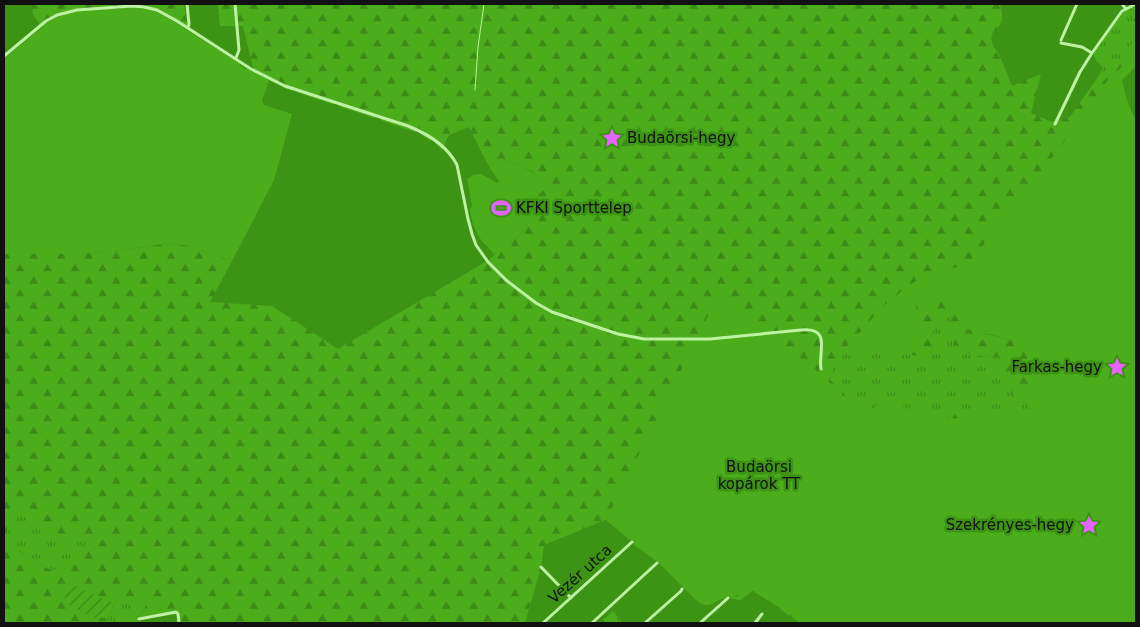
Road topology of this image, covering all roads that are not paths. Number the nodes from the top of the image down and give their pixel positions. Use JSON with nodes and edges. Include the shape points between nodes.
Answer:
{"nodes":[{"id":1,"x":186,"y":4,"type":"edge"},
{"id":2,"x":235,"y":4,"type":"edge"},
{"id":3,"x":1077,"y":4,"type":"edge"},
{"id":4,"x":1122,"y":4,"type":"edge"},
{"id":5,"x":1136,"y":4,"type":"edge"},
{"id":6,"x":1126,"y":9,"type":"junction"},
{"id":7,"x":188,"y":28,"type":"junction"},
{"id":8,"x":1092,"y":53,"type":"junction"},
{"id":9,"x":4,"y":56,"type":"edge"},
{"id":10,"x":236,"y":58,"type":"junction"},
{"id":11,"x":1055,"y":124,"type":"dead end"},
{"id":12,"x":821,"y":369,"type":"dead end"},
{"id":13,"x":632,"y":542,"type":"dead end"},
{"id":14,"x":657,"y":563,"type":"dead end"},
{"id":15,"x":540,"y":567,"type":"dead end"},
{"id":16,"x":682,"y":589,"type":"dead end"},
{"id":17,"x":571,"y":598,"type":"junction"},
{"id":18,"x":728,"y":598,"type":"dead end"},
{"id":19,"x":762,"y":614,"type":"dead end"},
{"id":20,"x":139,"y":619,"type":"dead end"},
{"id":21,"x":179,"y":623,"type":"edge"},
{"id":22,"x":544,"y":623,"type":"edge"},
{"id":23,"x":592,"y":623,"type":"edge"},
{"id":24,"x":645,"y":623,"type":"edge"},
{"id":25,"x":700,"y":623,"type":"edge"},
{"id":26,"x":755,"y":623,"type":"edge"}],
"edges":[{"from":1,"to":7,"type":"street"},
{"from":2,"to":10,"type":"street","via":[[239,50]]},
{"from":3,"to":8,"type":"street","via":[[1061,41],[1082,46]]},
{"from":4,"to":6,"type":"street"},
{"from":5,"to":6,"type":"street"},
{"from":6,"to":8,"type":"street"},
{"from":7,"to":9,"type":"street","via":[[157,10],[144,7],[77,10],[51,17]]},
{"from":7,"to":10,"type":"street"},
{"from":8,"to":11,"type":"street"},
{"from":10,"to":12,"type":"street","via":[[285,86],[408,126],[438,142],[457,165],[476,245],[498,272],[552,312],[601,329],[654,340],[710,339],[813,330],[822,338]]},
{"from":13,"to":17,"type":"street","name":"Vezér utca"},
{"from":14,"to":23,"type":"street"},
{"from":15,"to":17,"type":"street"},
{"from":16,"to":24,"type":"street"},
{"from":17,"to":22,"type":"street","name":"Vezér utca"},
{"from":18,"to":25,"type":"street"},
{"from":19,"to":26,"type":"street"},
{"from":20,"to":21,"type":"street","via":[[176,612]]}]}
